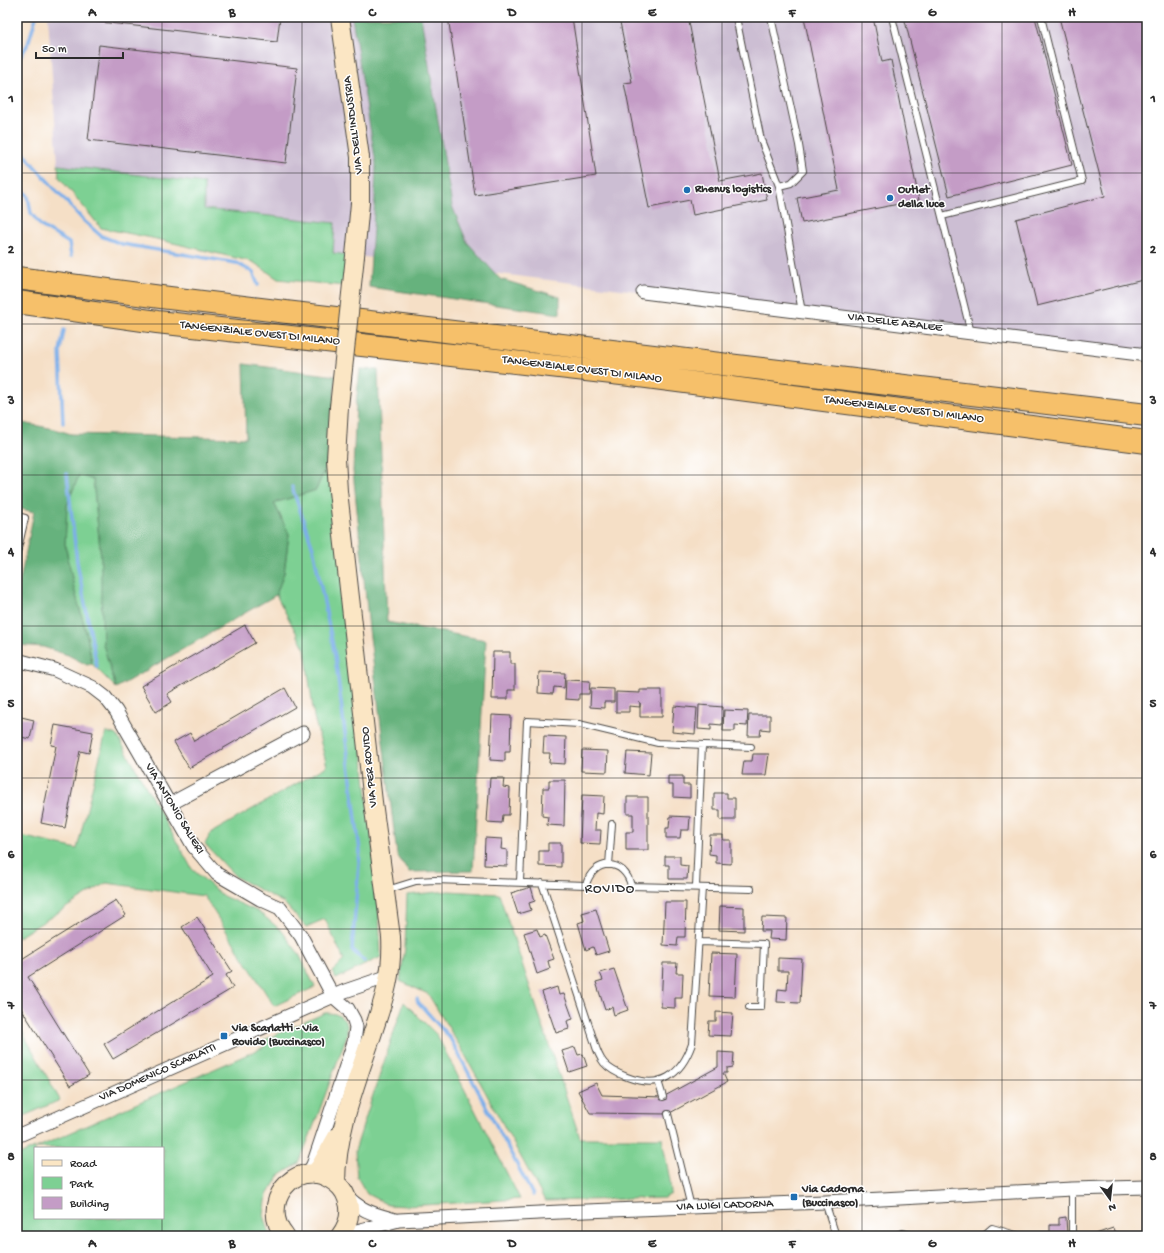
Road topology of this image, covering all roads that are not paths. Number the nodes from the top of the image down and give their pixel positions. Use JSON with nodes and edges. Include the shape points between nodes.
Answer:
{"nodes":[{"id":1,"x":340,"y":17,"type":"edge"},
{"id":2,"x":736,"y":17,"type":"edge"},
{"id":3,"x":772,"y":17,"type":"edge"},
{"id":4,"x":892,"y":17,"type":"edge"},
{"id":5,"x":1041,"y":17,"type":"edge"},
{"id":6,"x":779,"y":186,"type":"junction"},
{"id":7,"x":942,"y":216,"type":"junction"},
{"id":8,"x":17,"y":278,"type":"edge"},
{"id":9,"x":643,"y":292,"type":"dead end"},
{"id":10,"x":17,"y":302,"type":"edge"},
{"id":11,"x":802,"y":312,"type":"junction"},
{"id":12,"x":971,"y":333,"type":"junction"},
{"id":13,"x":1147,"y":355,"type":"edge"},
{"id":14,"x":339,"y":407,"type":"joint"},
{"id":15,"x":1147,"y":415,"type":"edge"},
{"id":16,"x":1147,"y":442,"type":"edge"},
{"id":17,"x":17,"y":516,"type":"edge"},
{"id":18,"x":17,"y":553,"type":"edge"},
{"id":19,"x":17,"y":660,"type":"edge"},
{"id":20,"x":303,"y":733,"type":"dead end"},
{"id":21,"x":702,"y":745,"type":"junction"},
{"id":22,"x":751,"y":747,"type":"dead end"},
{"id":23,"x":170,"y":804,"type":"junction"},
{"id":24,"x":612,"y":824,"type":"dead end"},
{"id":25,"x":609,"y":865,"type":"junction"},
{"id":26,"x":520,"y":882,"type":"junction"},
{"id":27,"x":542,"y":883,"type":"junction"},
{"id":28,"x":699,"y":887,"type":"junction"},
{"id":29,"x":751,"y":888,"type":"dead end"},
{"id":30,"x":385,"y":891,"type":"junction"},
{"id":31,"x":699,"y":942,"type":"junction"},
{"id":32,"x":389,"y":976,"type":"junction"},
{"id":33,"x":333,"y":996,"type":"junction"},
{"id":34,"x":749,"y":1007,"type":"dead end"},
{"id":35,"x":658,"y":1081,"type":"junction"},
{"id":36,"x":663,"y":1097,"type":"dead end"},
{"id":37,"x":668,"y":1114,"type":"dead end"},
{"id":38,"x":345,"y":1122,"type":"junction"},
{"id":39,"x":17,"y":1136,"type":"edge"},
{"id":40,"x":311,"y":1174,"type":"junction"},
{"id":41,"x":1147,"y":1187,"type":"edge"},
{"id":42,"x":341,"y":1188,"type":"junction"},
{"id":43,"x":1072,"y":1189,"type":"junction"},
{"id":44,"x":825,"y":1202,"type":"junction"},
{"id":45,"x":691,"y":1207,"type":"junction"},
{"id":46,"x":399,"y":1220,"type":"junction"},
{"id":47,"x":283,"y":1235,"type":"edge"},
{"id":48,"x":340,"y":1236,"type":"edge"},
{"id":49,"x":836,"y":1236,"type":"edge"},
{"id":50,"x":894,"y":1236,"type":"edge"},
{"id":51,"x":915,"y":1236,"type":"edge"},
{"id":52,"x":983,"y":1236,"type":"edge"},
{"id":53,"x":1019,"y":1236,"type":"edge"},
{"id":54,"x":1072,"y":1236,"type":"edge"}],
"edges":[{"from":1,"to":14,"type":"street","name":"VIA DELL'INDUSTRIA","bridge":true,"via":[[360,157],[360,203]]},
{"from":2,"to":6,"type":"lane","via":[[761,140]]},
{"from":3,"to":6,"type":"lane","via":[[803,170],[791,183]]},
{"from":4,"to":7,"type":"lane"},
{"from":5,"to":7,"type":"lane","via":[[1082,181]]},
{"from":6,"to":11,"type":"lane"},
{"from":7,"to":12,"type":"lane"},
{"from":8,"to":15,"type":"highway","name":"TANGENZIALE OVEST DI MILANO"},
{"from":9,"to":11,"type":"street","name":"VIA DELLE AZALEE"},
{"from":10,"to":16,"type":"highway","name":"TANGENZIALE OVEST DI MILANO","via":[[157,322],[639,376]]},
{"from":11,"to":12,"type":"street","name":"VIA DELLE AZALEE"},
{"from":12,"to":13,"type":"street","name":"VIA DELLE AZALEE"},
{"from":14,"to":30,"type":"street","name":"VIA PER ROVIDO","via":[[336,459],[338,491]]},
{"from":17,"to":18,"type":"lane","via":[[25,518]]},
{"from":19,"to":23,"type":"street","name":"VIA ANTONIO SALIERI","via":[[55,670],[92,687],[104,697],[116,711]]},
{"from":20,"to":23,"type":"street"},
{"from":21,"to":22,"type":"lane"},
{"from":21,"to":26,"type":"lane","via":[[658,743],[579,724],[527,721]]},
{"from":21,"to":28,"type":"lane"},
{"from":23,"to":33,"type":"street","name":"VIA ANTONIO SALIERI","via":[[194,847],[217,874],[280,908],[302,936]]},
{"from":24,"to":25,"type":"lane"},
{"from":25,"to":27,"type":"lane","via":[[594,869],[586,885]]},
{"from":25,"to":28,"type":"lane","via":[[625,872],[631,886]]},
{"from":26,"to":27,"type":"lane"},
{"from":26,"to":30,"type":"lane","via":[[416,881]]},
{"from":27,"to":35,"type":"lane","via":[[594,1041],[604,1064],[611,1070],[642,1081]]},
{"from":28,"to":29,"type":"lane"},
{"from":28,"to":31,"type":"lane"},
{"from":30,"to":32,"type":"street","name":"VIA PER ROVIDO","via":[[391,950]]},
{"from":31,"to":34,"type":"lane","via":[[764,944],[761,1007]]},
{"from":31,"to":35,"type":"lane","via":[[692,1044],[683,1063],[675,1072]]},
{"from":32,"to":33,"type":"street","name":"VIA DOMENICO SCARLATTI"},
{"from":32,"to":38,"type":"street","name":"VIA PER ROVIDO"},
{"from":33,"to":39,"type":"street","name":"VIA DOMENICO SCARLATTI"},
{"from":33,"to":40,"type":"street","name":"VIA ANTONIO SALIERI","via":[[343,1004],[354,1020],[354,1042]]},
{"from":35,"to":36,"type":"lane"},
{"from":37,"to":45,"type":"lane"},
{"from":38,"to":40,"type":"street","name":"VIA PER ROVIDO","via":[[320,1167]]},
{"from":38,"to":42,"type":"street","name":"VIA PER ROVIDO","via":[[337,1163]]},
{"from":40,"to":42,"type":"street","via":[[326,1176]]},
{"from":40,"to":47,"type":"street","via":[[293,1179],[279,1194],[275,1213]]},
{"from":41,"to":43,"type":"street","name":"VIA LUIGI CADORNA"},
{"from":42,"to":46,"type":"street","name":"VIA LUIGI CADORNA","via":[[353,1202],[368,1213]]},
{"from":42,"to":48,"type":"street","name":"VIA PER ROVIDO","via":[[349,1204],[349,1215]]},
{"from":43,"to":44,"type":"street","name":"VIA LUIGI CADORNA"},
{"from":43,"to":54,"type":"lane"},
{"from":44,"to":45,"type":"street","name":"VIA LUIGI CADORNA"},
{"from":44,"to":49,"type":"lane"},
{"from":45,"to":46,"type":"street","name":"VIA LUIGI CADORNA"},
{"from":46,"to":48,"type":"street","name":"VIA LUIGI CADORNA"},
{"from":50,"to":51,"type":"lane","via":[[902,1233]]},
{"from":52,"to":53,"type":"lane","via":[[992,1228]]}]}
